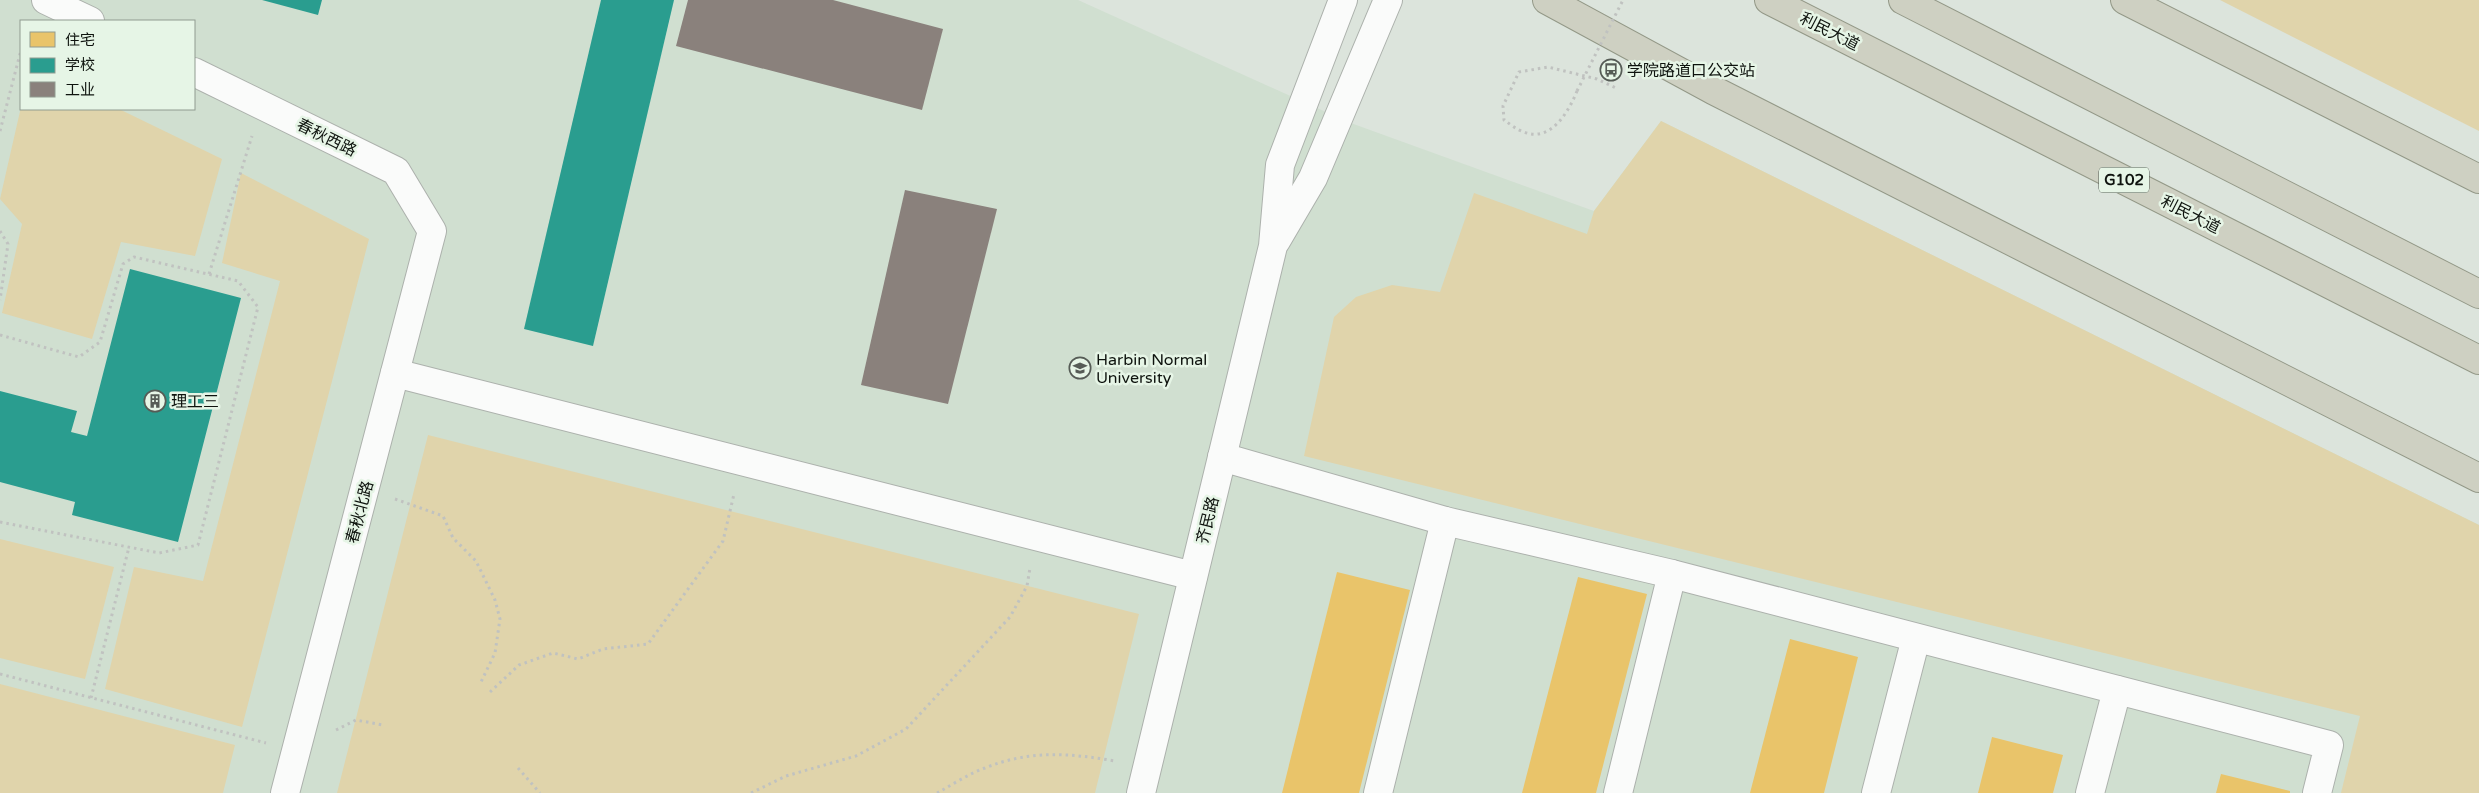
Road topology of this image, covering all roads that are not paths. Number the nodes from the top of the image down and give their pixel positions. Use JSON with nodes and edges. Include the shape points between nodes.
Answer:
{"nodes":[{"id":1,"x":46,"y":0,"type":"edge"},
{"id":2,"x":1343,"y":0,"type":"edge"},
{"id":3,"x":1388,"y":0,"type":"edge"},
{"id":4,"x":1547,"y":0,"type":"edge"},
{"id":5,"x":1769,"y":0,"type":"edge"},
{"id":6,"x":1903,"y":0,"type":"edge"},
{"id":7,"x":2125,"y":0,"type":"edge"},
{"id":8,"x":88,"y":20,"type":"edge"},
{"id":9,"x":195,"y":72,"type":"edge"},
{"id":10,"x":2479,"y":179,"type":"edge"},
{"id":11,"x":432,"y":231,"type":"joint"},
{"id":12,"x":1273,"y":246,"type":"junction"},
{"id":13,"x":2479,"y":294,"type":"edge"},
{"id":14,"x":2479,"y":360,"type":"edge"},
{"id":15,"x":395,"y":374,"type":"junction"},
{"id":16,"x":1222,"y":457,"type":"junction"},
{"id":17,"x":2479,"y":478,"type":"edge"},
{"id":18,"x":1445,"y":521,"type":"junction"},
{"id":19,"x":1672,"y":574,"type":"junction"},
{"id":20,"x":1193,"y":576,"type":"junction"},
{"id":21,"x":1916,"y":638,"type":"junction"},
{"id":22,"x":2117,"y":690,"type":"junction"},
{"id":23,"x":286,"y":793,"type":"edge"},
{"id":24,"x":1141,"y":793,"type":"edge"},
{"id":25,"x":1378,"y":793,"type":"edge"},
{"id":26,"x":1618,"y":793,"type":"edge"},
{"id":27,"x":1876,"y":793,"type":"edge"},
{"id":28,"x":2090,"y":793,"type":"edge"},
{"id":29,"x":2317,"y":793,"type":"edge"}],
"edges":[{"from":1,"to":8,"type":"lane"},
{"from":2,"to":12,"type":"lane","via":[[1280,165]]},
{"from":3,"to":12,"type":"lane","via":[[1313,178]]},
{"from":4,"to":17,"type":"highway","via":[[1713,90]]},
{"from":5,"to":14,"type":"highway","name":"利民大道","number":"G102"},
{"from":6,"to":13,"type":"highway"},
{"from":7,"to":10,"type":"highway"},
{"from":9,"to":11,"type":"lane","name":"春秋西路","via":[[396,171]]},
{"from":11,"to":15,"type":"lane","name":"春秋北路"},
{"from":12,"to":16,"type":"lane","name":"齐民路"},
{"from":15,"to":20,"type":"lane"},
{"from":15,"to":23,"type":"lane","name":"春秋北路"},
{"from":16,"to":18,"type":"lane"},
{"from":16,"to":20,"type":"lane","name":"齐民路"},
{"from":18,"to":19,"type":"lane"},
{"from":18,"to":25,"type":"lane"},
{"from":19,"to":21,"type":"lane"},
{"from":19,"to":26,"type":"lane"},
{"from":20,"to":24,"type":"lane","name":"齐民路"},
{"from":21,"to":22,"type":"lane"},
{"from":21,"to":27,"type":"lane"},
{"from":22,"to":28,"type":"lane"},
{"from":22,"to":29,"type":"lane","via":[[2329,745]]}]}
